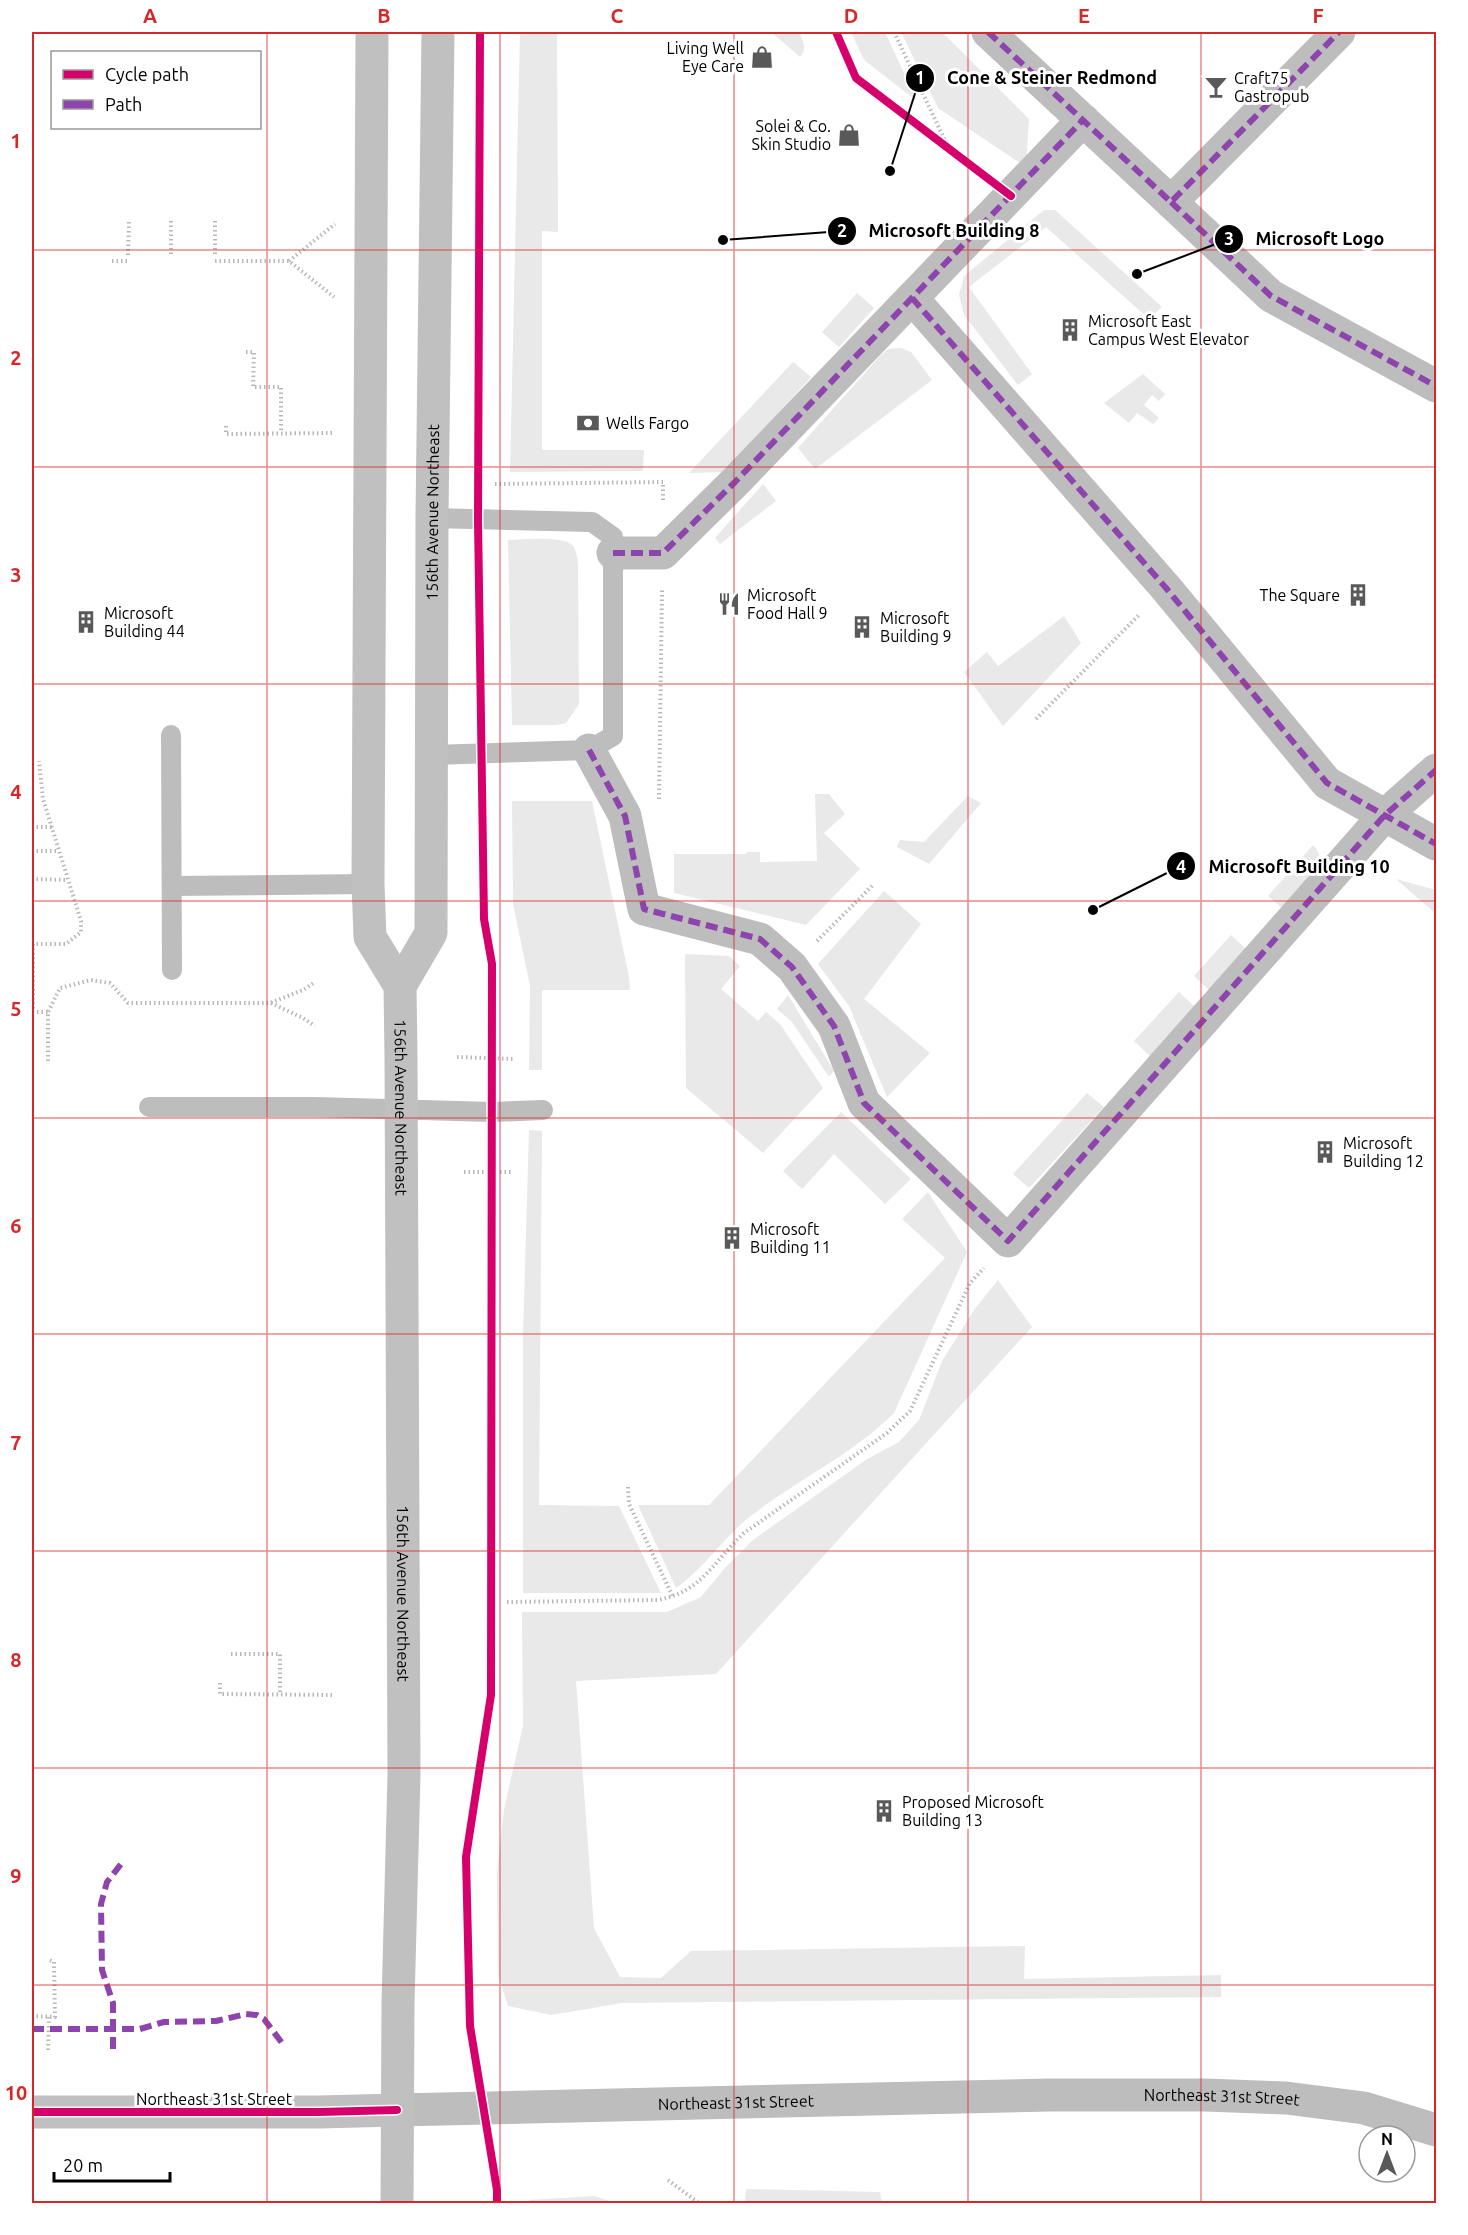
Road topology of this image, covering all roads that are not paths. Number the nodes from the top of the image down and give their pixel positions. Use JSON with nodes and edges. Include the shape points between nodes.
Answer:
{"nodes":[{"id":1,"x":372,"y":32,"type":"edge"},
{"id":2,"x":438,"y":32,"type":"edge"},
{"id":3,"x":988,"y":32,"type":"edge"},
{"id":4,"x":1339,"y":32,"type":"edge"},
{"id":5,"x":1083,"y":120,"type":"junction"},
{"id":6,"x":1171,"y":202,"type":"junction"},
{"id":7,"x":912,"y":298,"type":"junction"},
{"id":8,"x":1437,"y":386,"type":"edge"},
{"id":9,"x":432,"y":518,"type":"junction"},
{"id":10,"x":613,"y":553,"type":"junction"},
{"id":11,"x":171,"y":735,"type":"dead end"},
{"id":12,"x":589,"y":750,"type":"junction"},
{"id":13,"x":432,"y":755,"type":"junction"},
{"id":14,"x":1437,"y":770,"type":"edge"},
{"id":15,"x":1384,"y":816,"type":"junction"},
{"id":16,"x":1437,"y":844,"type":"edge"},
{"id":17,"x":368,"y":884,"type":"junction"},
{"id":18,"x":172,"y":886,"type":"junction"},
{"id":19,"x":172,"y":970,"type":"dead end"},
{"id":20,"x":400,"y":986,"type":"junction"},
{"id":21,"x":149,"y":1107,"type":"dead end"},
{"id":22,"x":401,"y":1108,"type":"junction"},
{"id":23,"x":543,"y":1110,"type":"dead end"},
{"id":24,"x":397,"y":2110,"type":"junction"},
{"id":25,"x":32,"y":2112,"type":"edge"},
{"id":26,"x":1437,"y":2130,"type":"edge"},
{"id":27,"x":397,"y":2204,"type":"edge"}],
"edges":[{"from":1,"to":17,"type":"main road"},
{"from":2,"to":9,"type":"main road","name":"156th Avenue Northeast"},
{"from":3,"to":5,"type":"street"},
{"from":4,"to":6,"type":"street"},
{"from":5,"to":6,"type":"street"},
{"from":5,"to":7,"type":"street"},
{"from":6,"to":8,"type":"street","via":[[1271,296]]},
{"from":7,"to":10,"type":"street","via":[[663,553]]},
{"from":7,"to":15,"type":"street","via":[[1166,588],[1327,783]]},
{"from":9,"to":10,"type":"lane","via":[[592,522],[613,537]]},
{"from":9,"to":13,"type":"main road","name":"156th Avenue Northeast"},
{"from":10,"to":12,"type":"lane","via":[[613,736]]},
{"from":11,"to":18,"type":"lane"},
{"from":12,"to":13,"type":"lane"},
{"from":12,"to":15,"type":"street","via":[[625,816],[644,909],[760,939],[792,967],[834,1026],[864,1103],[1008,1241]]},
{"from":13,"to":20,"type":"main road","name":"156th Avenue Northeast","via":[[431,933]]},
{"from":14,"to":15,"type":"street"},
{"from":15,"to":16,"type":"street"},
{"from":17,"to":18,"type":"lane"},
{"from":17,"to":20,"type":"main road","via":[[370,937]]},
{"from":18,"to":19,"type":"lane"},
{"from":20,"to":22,"type":"main road","name":"156th Avenue Northeast"},
{"from":21,"to":22,"type":"lane"},
{"from":22,"to":23,"type":"lane"},
{"from":22,"to":24,"type":"main road","name":"156th Avenue Northeast","via":[[404,1775]]},
{"from":24,"to":25,"type":"main road","name":"Northeast 31st Street"},
{"from":24,"to":26,"type":"street","name":"Northeast 31st Street","via":[[1205,2095],[1286,2098],[1364,2108]]},
{"from":24,"to":27,"type":"main road","name":"156th Avenue Northeast"}]}
